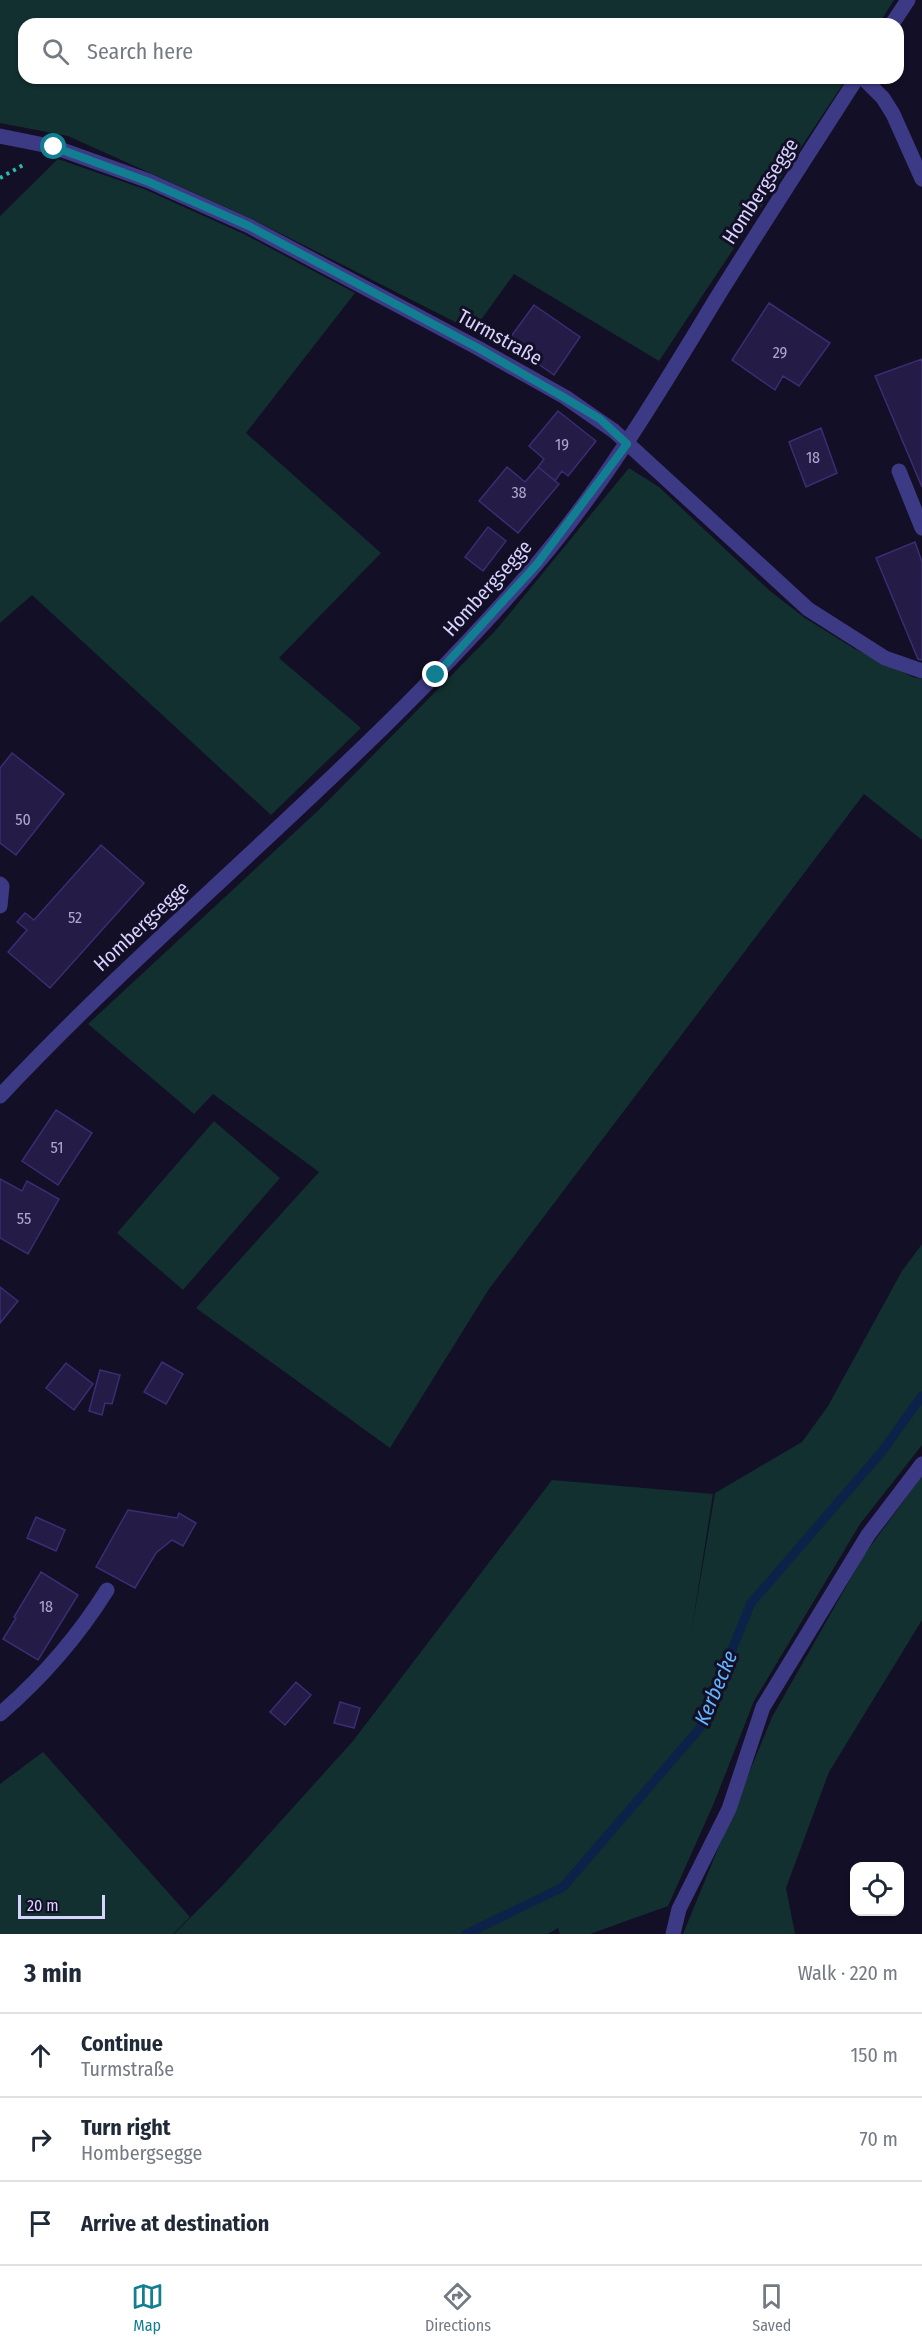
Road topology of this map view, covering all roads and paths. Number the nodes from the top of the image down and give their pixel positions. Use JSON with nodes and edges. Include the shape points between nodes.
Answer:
{"nodes":[{"id":1,"x":908,"y":0,"type":"edge"},
{"id":2,"x":896,"y":18,"type":"edge"},
{"id":3,"x":853,"y":84,"type":"edge"},
{"id":4,"x":869,"y":84,"type":"edge"},
{"id":5,"x":0,"y":136,"type":"edge"},
{"id":6,"x":922,"y":179,"type":"edge"},
{"id":7,"x":627,"y":444,"type":"junction"},
{"id":8,"x":899,"y":471,"type":"dead end"},
{"id":9,"x":922,"y":528,"type":"edge"},
{"id":10,"x":922,"y":671,"type":"edge"},
{"id":11,"x":0,"y":884,"type":"edge"},
{"id":12,"x":0,"y":906,"type":"edge"},
{"id":13,"x":0,"y":1096,"type":"edge"},
{"id":14,"x":922,"y":1464,"type":"edge"},
{"id":15,"x":107,"y":1590,"type":"dead end"},
{"id":16,"x":0,"y":1714,"type":"edge"},
{"id":17,"x":673,"y":1934,"type":"edge"}],
"edges":[{"from":1,"to":2,"type":"street"},
{"from":3,"to":7,"type":"street","name":"Hombergsegge"},
{"from":4,"to":6,"type":"street","via":[[893,114]]},
{"from":5,"to":7,"type":"street","name":"Turmstraße","via":[[54,147],[139,178],[249,226],[556,392],[600,419]]},
{"from":7,"to":10,"type":"street","name":"Turmstraße","via":[[808,609],[885,658]]},
{"from":7,"to":13,"type":"street","name":"Hombergsegge","via":[[537,564],[436,675],[112,983]]},
{"from":8,"to":9,"type":"street"},
{"from":11,"to":12,"type":"street"},
{"from":14,"to":17,"type":"street","via":[[868,1535],[763,1707],[729,1809],[679,1909]]},
{"from":15,"to":16,"type":"street","via":[[61,1656]]}]}
